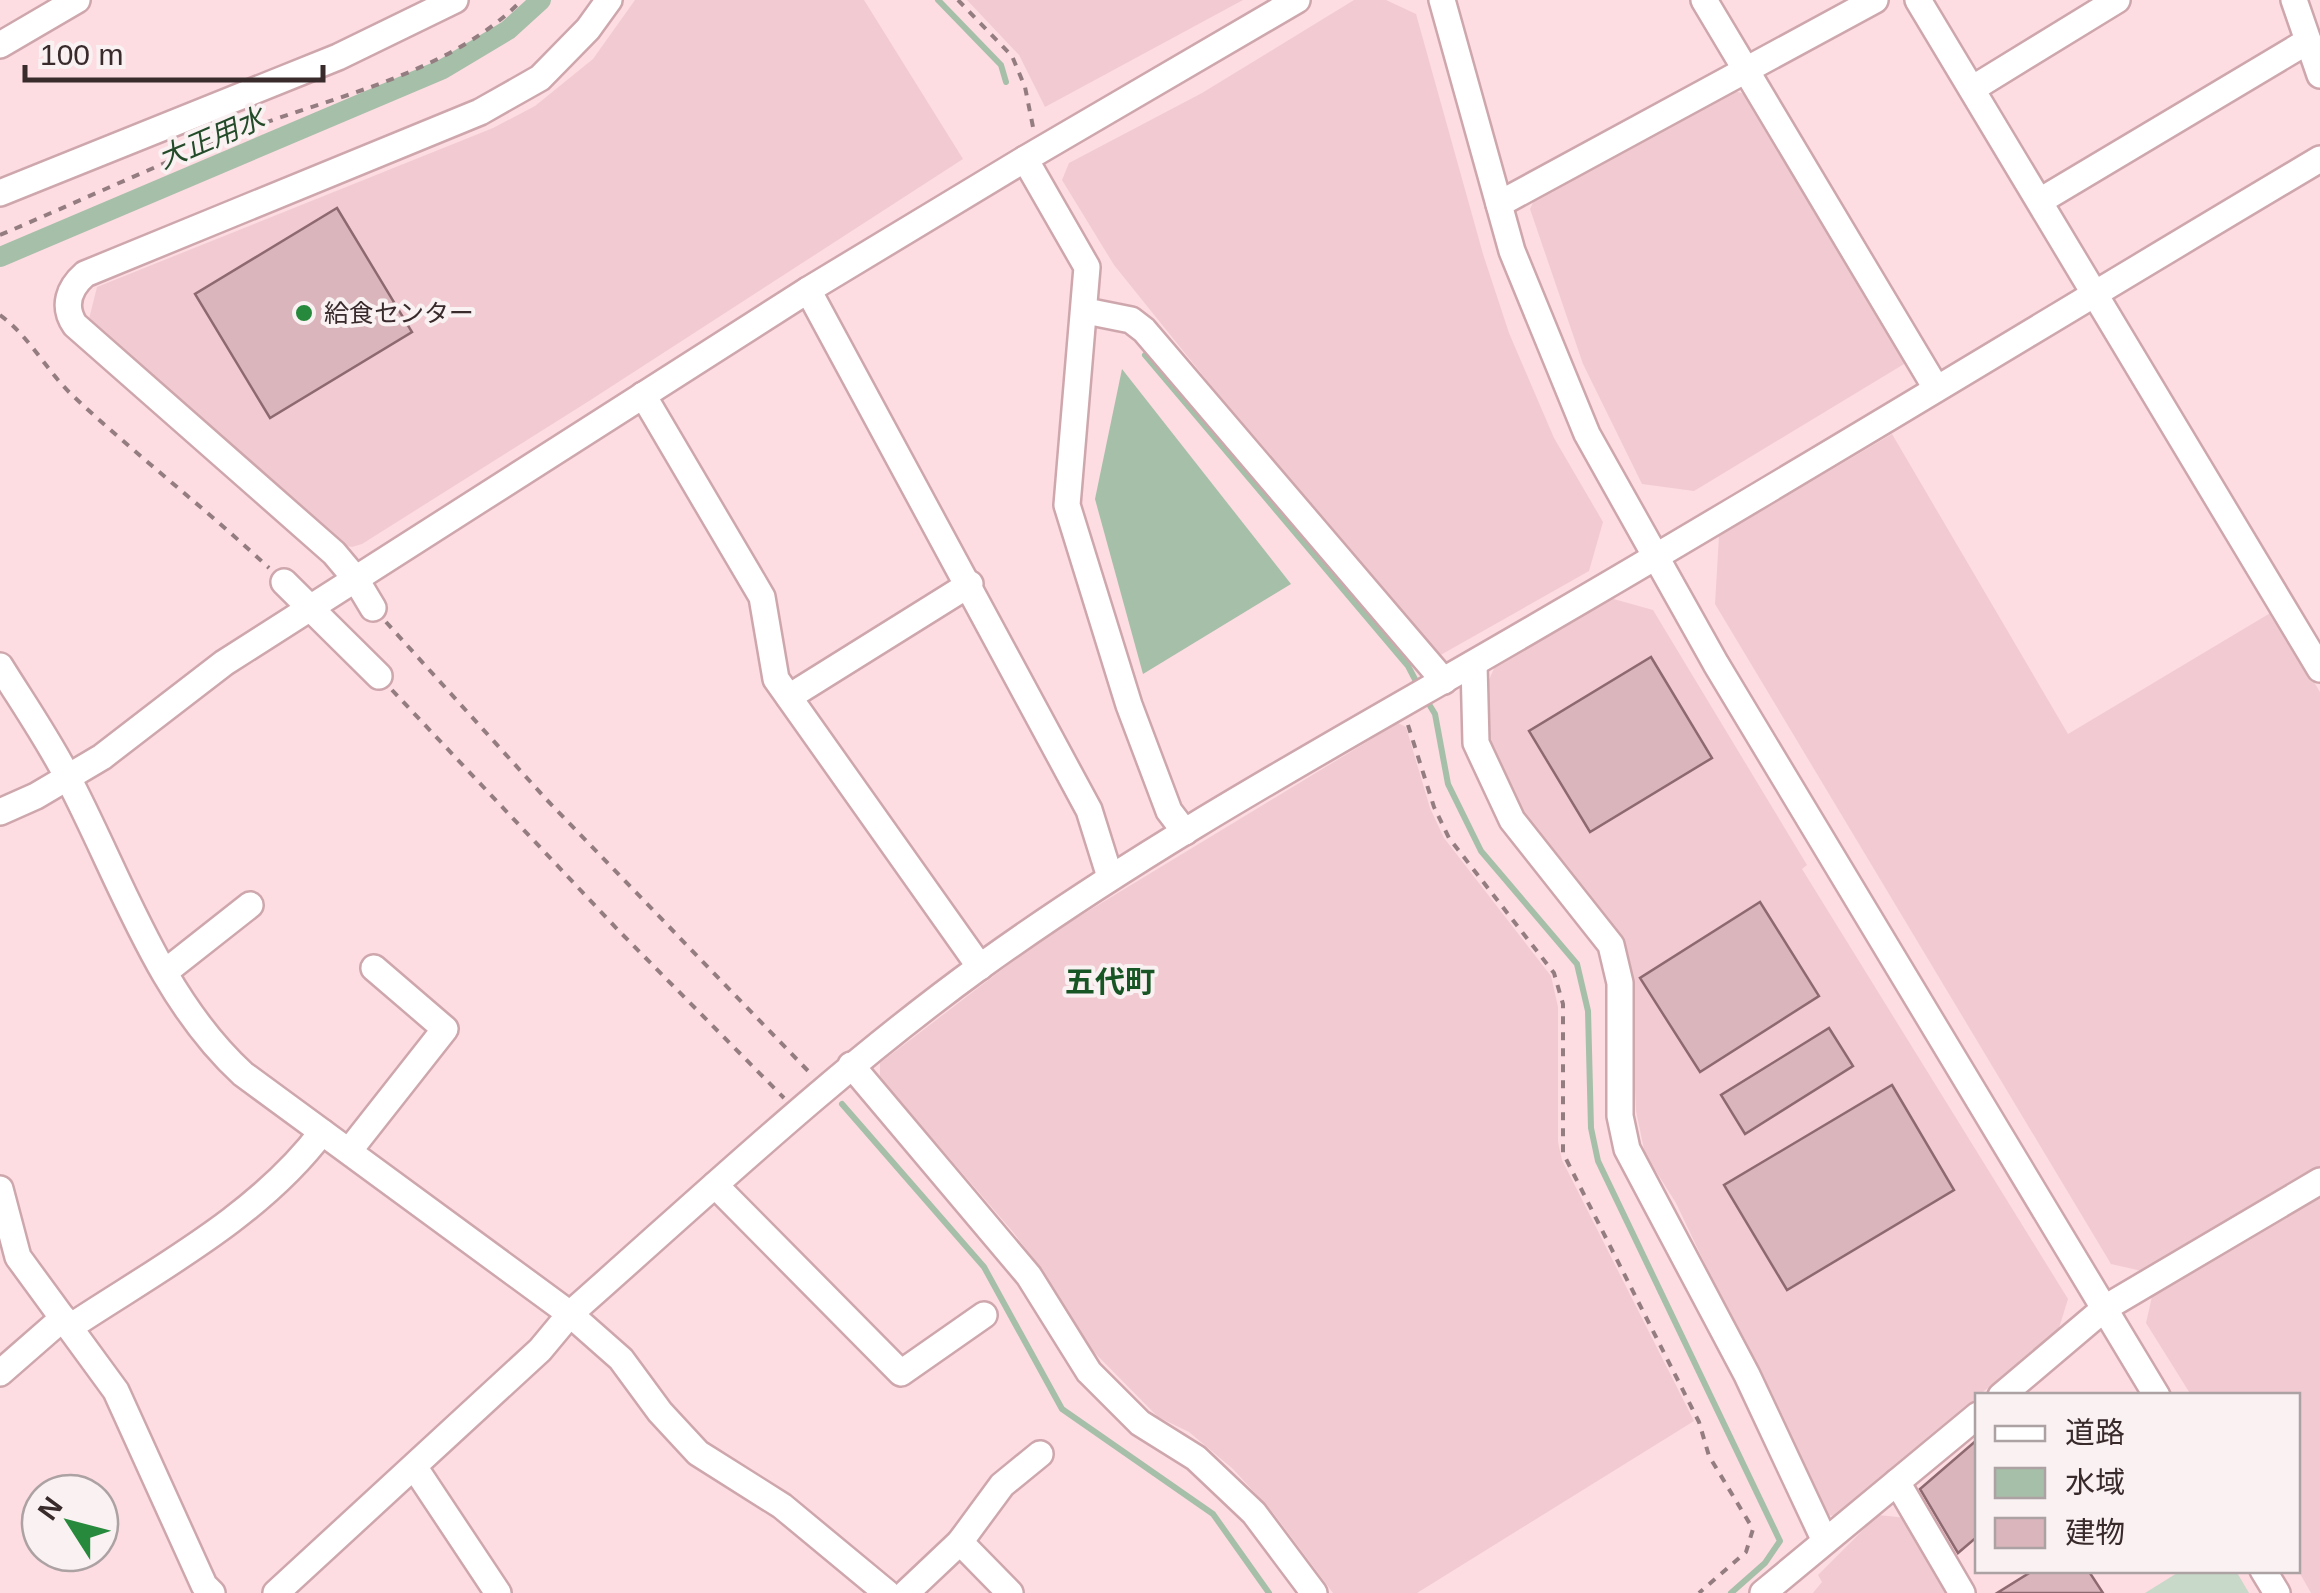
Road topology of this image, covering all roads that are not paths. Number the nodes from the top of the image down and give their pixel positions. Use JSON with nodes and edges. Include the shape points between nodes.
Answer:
{"nodes":[{"id":1,"x":77,"y":0,"type":"edge"},
{"id":2,"x":455,"y":0,"type":"edge"},
{"id":3,"x":608,"y":0,"type":"edge"},
{"id":4,"x":1297,"y":0,"type":"edge"},
{"id":5,"x":1442,"y":0,"type":"edge"},
{"id":6,"x":1704,"y":0,"type":"edge"},
{"id":7,"x":1875,"y":0,"type":"edge"},
{"id":8,"x":1918,"y":0,"type":"edge"},
{"id":9,"x":2117,"y":0,"type":"edge"},
{"id":10,"x":2294,"y":0,"type":"edge"},
{"id":11,"x":2308,"y":41,"type":"junction"},
{"id":12,"x":0,"y":45,"type":"edge"},
{"id":13,"x":1746,"y":69,"type":"junction"},
{"id":14,"x":2320,"y":76,"type":"edge"},
{"id":15,"x":1972,"y":89,"type":"junction"},
{"id":16,"x":1025,"y":158,"type":"junction"},
{"id":17,"x":2320,"y":159,"type":"edge"},
{"id":18,"x":0,"y":193,"type":"edge"},
{"id":19,"x":2040,"y":201,"type":"junction"},
{"id":20,"x":1499,"y":204,"type":"junction"},
{"id":21,"x":808,"y":290,"type":"junction"},
{"id":22,"x":2096,"y":292,"type":"junction"},
{"id":23,"x":1086,"y":311,"type":"junction"},
{"id":24,"x":1936,"y":388,"type":"junction"},
{"id":25,"x":643,"y":395,"type":"junction"},
{"id":26,"x":1656,"y":557,"type":"junction"},
{"id":27,"x":355,"y":578,"type":"junction"},
{"id":28,"x":284,"y":582,"type":"road end"},
{"id":29,"x":970,"y":584,"type":"junction"},
{"id":30,"x":311,"y":606,"type":"junction"},
{"id":31,"x":373,"y":608,"type":"road end"},
{"id":32,"x":1474,"y":664,"type":"junction"},
{"id":33,"x":0,"y":666,"type":"edge"},
{"id":34,"x":2320,"y":668,"type":"edge"},
{"id":35,"x":379,"y":676,"type":"road end"},
{"id":36,"x":1444,"y":681,"type":"junction"},
{"id":37,"x":788,"y":697,"type":"junction"},
{"id":38,"x":68,"y":778,"type":"junction"},
{"id":39,"x":0,"y":812,"type":"edge"},
{"id":40,"x":1185,"y":832,"type":"junction"},
{"id":41,"x":1110,"y":877,"type":"junction"},
{"id":42,"x":250,"y":905,"type":"dead end"},
{"id":43,"x":980,"y":967,"type":"junction"},
{"id":44,"x":374,"y":968,"type":"dead end"},
{"id":45,"x":165,"y":972,"type":"junction"},
{"id":46,"x":852,"y":1065,"type":"junction"},
{"id":47,"x":322,"y":1132,"type":"junction"},
{"id":48,"x":349,"y":1152,"type":"junction"},
{"id":49,"x":2320,"y":1181,"type":"edge"},
{"id":50,"x":715,"y":1185,"type":"junction"},
{"id":51,"x":0,"y":1189,"type":"edge"},
{"id":52,"x":2106,"y":1308,"type":"junction"},
{"id":53,"x":570,"y":1314,"type":"junction"},
{"id":54,"x":984,"y":1315,"type":"dead end"},
{"id":55,"x":66,"y":1323,"type":"junction"},
{"id":56,"x":0,"y":1373,"type":"edge"},
{"id":57,"x":2004,"y":1393,"type":"edge"},
{"id":58,"x":2155,"y":1393,"type":"edge"},
{"id":59,"x":1975,"y":1417,"type":"edge"},
{"id":60,"x":1040,"y":1454,"type":"dead end"},
{"id":61,"x":415,"y":1468,"type":"junction"},
{"id":62,"x":1897,"y":1482,"type":"junction"},
{"id":63,"x":1824,"y":1539,"type":"junction"},
{"id":64,"x":960,"y":1542,"type":"junction"},
{"id":65,"x":212,"y":1593,"type":"edge"},
{"id":66,"x":276,"y":1593,"type":"edge"},
{"id":67,"x":498,"y":1593,"type":"edge"},
{"id":68,"x":887,"y":1593,"type":"edge"},
{"id":69,"x":906,"y":1593,"type":"edge"},
{"id":70,"x":1010,"y":1593,"type":"edge"},
{"id":71,"x":1314,"y":1593,"type":"edge"},
{"id":72,"x":1763,"y":1593,"type":"edge"},
{"id":73,"x":1962,"y":1593,"type":"edge"}],
"edges":[{"from":1,"to":12,"type":"street"},
{"from":2,"to":18,"type":"street","via":[[338,57]]},
{"from":3,"to":27,"type":"street","via":[[540,78],[480,112],[74,284],[68,310],[76,325]]},
{"from":4,"to":16,"type":"street"},
{"from":5,"to":20,"type":"street"},
{"from":6,"to":13,"type":"street"},
{"from":7,"to":13,"type":"street"},
{"from":8,"to":15,"type":"street"},
{"from":9,"to":15,"type":"street"},
{"from":10,"to":11,"type":"street"},
{"from":11,"to":14,"type":"street"},
{"from":11,"to":19,"type":"street"},
{"from":13,"to":20,"type":"street"},
{"from":13,"to":24,"type":"street"},
{"from":15,"to":19,"type":"street"},
{"from":16,"to":21,"type":"street"},
{"from":16,"to":23,"type":"street","via":[[1086,260]]},
{"from":17,"to":22,"type":"street"},
{"from":19,"to":22,"type":"street"},
{"from":20,"to":26,"type":"street","via":[[1587,434]]},
{"from":21,"to":25,"type":"street"},
{"from":21,"to":29,"type":"street"},
{"from":22,"to":24,"type":"street"},
{"from":22,"to":34,"type":"street"},
{"from":23,"to":36,"type":"street","via":[[1132,320],[1144,330]]},
{"from":23,"to":40,"type":"street","via":[[1067,505],[1129,705],[1169,811]]},
{"from":24,"to":26,"type":"street"},
{"from":25,"to":27,"type":"street"},
{"from":25,"to":37,"type":"street","via":[[762,597],[776,679]]},
{"from":26,"to":32,"type":"street"},
{"from":26,"to":52,"type":"street"},
{"from":27,"to":30,"type":"street"},
{"from":27,"to":31,"type":"street"},
{"from":28,"to":30,"type":"street"},
{"from":29,"to":37,"type":"street"},
{"from":29,"to":41,"type":"street","via":[[1089,810]]},
{"from":30,"to":35,"type":"street"},
{"from":30,"to":38,"type":"street"},
{"from":32,"to":36,"type":"street"},
{"from":32,"to":63,"type":"street","via":[[1476,743],[1512,820],[1611,945],[1620,983],[1626,1148]]},
{"from":33,"to":38,"type":"street"},
{"from":36,"to":40,"type":"street"},
{"from":37,"to":43,"type":"street"},
{"from":38,"to":39,"type":"street"},
{"from":38,"to":45,"type":"street"},
{"from":40,"to":41,"type":"street"},
{"from":41,"to":43,"type":"street"},
{"from":42,"to":45,"type":"street"},
{"from":43,"to":46,"type":"street"},
{"from":44,"to":48,"type":"street","via":[[444,1029]]},
{"from":45,"to":47,"type":"street","via":[[214,1047]]},
{"from":46,"to":50,"type":"street"},
{"from":46,"to":71,"type":"street","via":[[1018,1263],[1089,1372],[1140,1423],[1196,1458],[1254,1512]]},
{"from":47,"to":48,"type":"street"},
{"from":47,"to":55,"type":"street","via":[[268,1190],[194,1245]]},
{"from":48,"to":53,"type":"street"},
{"from":49,"to":52,"type":"street"},
{"from":50,"to":53,"type":"street"},
{"from":50,"to":54,"type":"street","via":[[902,1373]]},
{"from":51,"to":55,"type":"street","via":[[18,1257]]},
{"from":52,"to":57,"type":"street"},
{"from":52,"to":58,"type":"street"},
{"from":53,"to":61,"type":"street"},
{"from":53,"to":68,"type":"street","via":[[621,1359],[698,1452],[782,1506]]},
{"from":55,"to":56,"type":"street"},
{"from":55,"to":65,"type":"street","via":[[116,1392]]},
{"from":59,"to":62,"type":"street"},
{"from":60,"to":64,"type":"street","via":[[1002,1485]]},
{"from":61,"to":66,"type":"street"},
{"from":61,"to":67,"type":"street"},
{"from":62,"to":63,"type":"street"},
{"from":62,"to":73,"type":"street"},
{"from":63,"to":72,"type":"street"},
{"from":64,"to":69,"type":"street"},
{"from":64,"to":70,"type":"street"}]}
